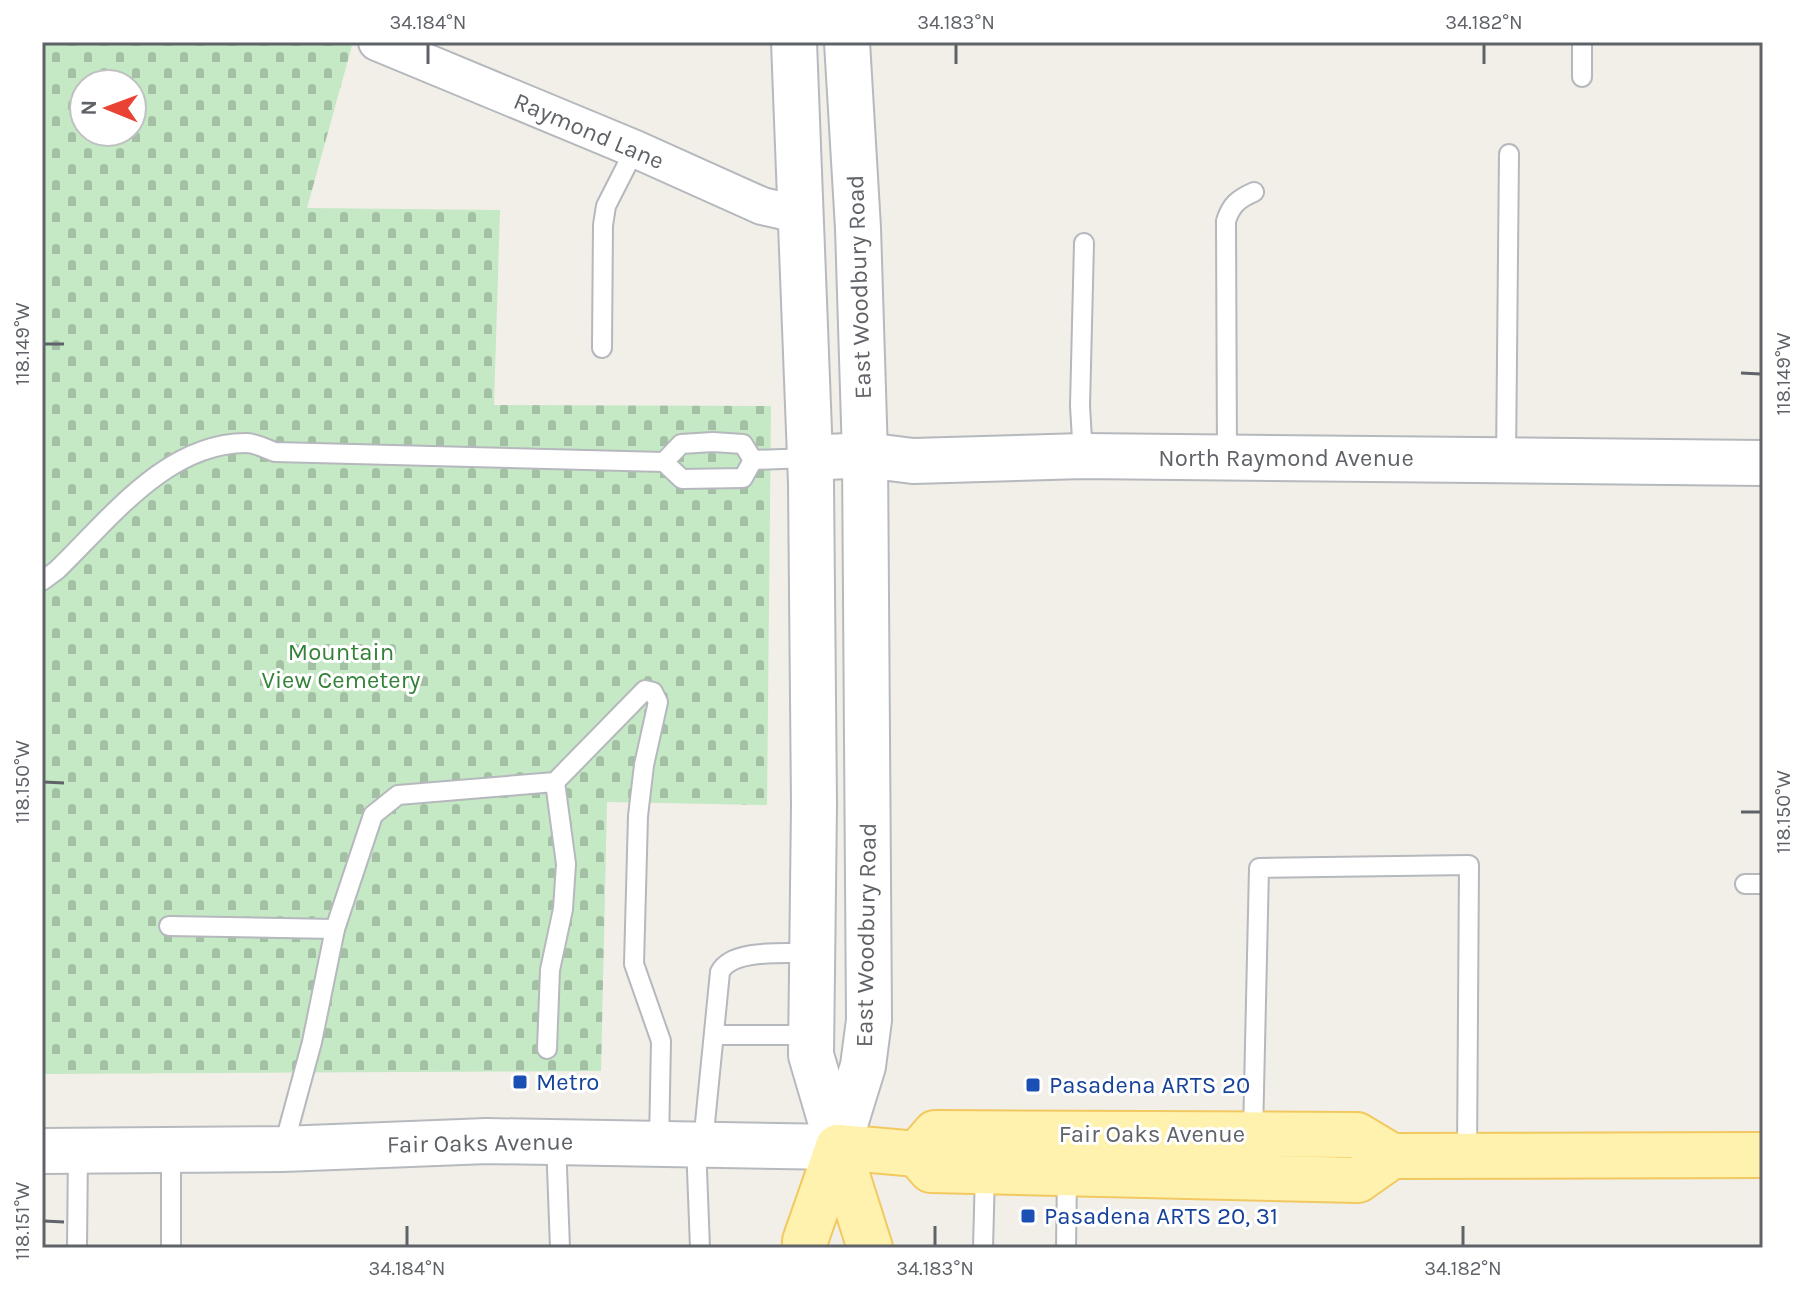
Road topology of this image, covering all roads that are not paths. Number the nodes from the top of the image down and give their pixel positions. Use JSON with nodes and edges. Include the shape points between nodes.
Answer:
{"nodes":[{"id":1,"x":377,"y":42,"type":"edge"},
{"id":2,"x":794,"y":42,"type":"edge"},
{"id":3,"x":847,"y":42,"type":"edge"},
{"id":4,"x":1582,"y":42,"type":"edge"},
{"id":5,"x":1582,"y":77,"type":"dead end"},
{"id":6,"x":635,"y":149,"type":"junction"},
{"id":7,"x":1509,"y":154,"type":"dead end"},
{"id":8,"x":1254,"y":192,"type":"dead end"},
{"id":9,"x":802,"y":215,"type":"junction"},
{"id":10,"x":1084,"y":243,"type":"dead end"},
{"id":11,"x":602,"y":348,"type":"dead end"},
{"id":12,"x":865,"y":455,"type":"junction"},
{"id":13,"x":1083,"y":456,"type":"junction"},
{"id":14,"x":1227,"y":457,"type":"junction"},
{"id":15,"x":810,"y":458,"type":"junction"},
{"id":16,"x":753,"y":460,"type":"junction"},
{"id":17,"x":1506,"y":460,"type":"junction"},
{"id":18,"x":664,"y":462,"type":"junction"},
{"id":19,"x":1763,"y":463,"type":"edge"},
{"id":20,"x":42,"y":581,"type":"edge"},
{"id":21,"x":555,"y":782,"type":"junction"},
{"id":22,"x":169,"y":926,"type":"dead end"},
{"id":23,"x":335,"y":929,"type":"junction"},
{"id":24,"x":812,"y":953,"type":"junction"},
{"id":25,"x":714,"y":1035,"type":"junction"},
{"id":26,"x":811,"y":1035,"type":"junction"},
{"id":27,"x":547,"y":1049,"type":"dead end"},
{"id":28,"x":1253,"y":1134,"type":"junction"},
{"id":29,"x":556,"y":1141,"type":"junction"},
{"id":30,"x":686,"y":1143,"type":"junction"},
{"id":31,"x":838,"y":1147,"type":"junction"},
{"id":32,"x":171,"y":1149,"type":"junction"},
{"id":33,"x":283,"y":1149,"type":"junction"},
{"id":34,"x":60,"y":1150,"type":"edge"},
{"id":35,"x":917,"y":1154,"type":"junction"},
{"id":36,"x":1763,"y":1155,"type":"edge"},
{"id":37,"x":1392,"y":1156,"type":"junction"},
{"id":38,"x":1467,"y":1156,"type":"junction"},
{"id":39,"x":985,"y":1172,"type":"junction"},
{"id":40,"x":1067,"y":1175,"type":"junction"},
{"id":41,"x":77,"y":1248,"type":"edge"},
{"id":42,"x":171,"y":1248,"type":"edge"},
{"id":43,"x":560,"y":1248,"type":"edge"},
{"id":44,"x":700,"y":1248,"type":"edge"},
{"id":45,"x":805,"y":1248,"type":"edge"},
{"id":46,"x":870,"y":1248,"type":"edge"},
{"id":47,"x":983,"y":1248,"type":"edge"},
{"id":48,"x":1066,"y":1248,"type":"edge"}],
"edges":[{"from":1,"to":6,"type":"street","name":"Raymond Lane"},
{"from":2,"to":9,"type":"main road"},
{"from":3,"to":12,"type":"main road","name":"East Woodbury Road"},
{"from":4,"to":5,"type":"lane"},
{"from":6,"to":9,"type":"street","name":"Raymond Lane","via":[[762,206]]},
{"from":6,"to":11,"type":"lane","via":[[606,206]]},
{"from":7,"to":17,"type":"lane"},
{"from":8,"to":14,"type":"lane","via":[[1239,198],[1226,221]]},
{"from":9,"to":15,"type":"main road"},
{"from":10,"to":13,"type":"lane"},
{"from":12,"to":13,"type":"main road","name":"North Raymond Avenue","via":[[913,461]]},
{"from":12,"to":15,"type":"main road","name":"North Raymond Avenue"},
{"from":12,"to":31,"type":"main road","name":"East Woodbury Road","via":[[869,1020],[863,1066]]},
{"from":13,"to":14,"type":"main road","name":"North Raymond Avenue"},
{"from":14,"to":17,"type":"main road","name":"North Raymond Avenue"},
{"from":15,"to":16,"type":"lane"},
{"from":15,"to":24,"type":"main road"},
{"from":16,"to":18,"type":"lane","via":[[743,444],[713,442],[681,444]]},
{"from":16,"to":18,"type":"lane","via":[[743,478],[714,480],[682,479]]},
{"from":17,"to":19,"type":"main road","name":"North Raymond Avenue"},
{"from":18,"to":20,"type":"lane","via":[[275,452],[249,443],[207,447],[138,491]]},
{"from":21,"to":23,"type":"lane","via":[[398,795],[373,815]]},
{"from":21,"to":27,"type":"lane","via":[[566,864],[550,970]]},
{"from":21,"to":30,"type":"lane","via":[[645,690],[653,692],[658,702],[638,816],[634,964],[661,1041]]},
{"from":22,"to":23,"type":"lane"},
{"from":23,"to":33,"type":"lane"},
{"from":24,"to":25,"type":"lane","via":[[739,956],[727,962],[720,972]]},
{"from":24,"to":26,"type":"main road"},
{"from":25,"to":26,"type":"lane"},
{"from":25,"to":30,"type":"lane"},
{"from":26,"to":31,"type":"main road","via":[[813,1064]]},
{"from":28,"to":35,"type":"main road","name":"Fair Oaks Avenue","via":[[935,1133]]},
{"from":28,"to":37,"type":"main road","name":"Fair Oaks Avenue","via":[[1357,1135]]},
{"from":28,"to":38,"type":"lane","via":[[1259,868],[1469,865]]},
{"from":29,"to":30,"type":"main road","name":"Fair Oaks Avenue"},
{"from":29,"to":33,"type":"main road","name":"Fair Oaks Avenue"},
{"from":29,"to":43,"type":"lane"},
{"from":30,"to":31,"type":"main road","name":"Fair Oaks Avenue"},
{"from":30,"to":44,"type":"lane"},
{"from":31,"to":35,"type":"main road","name":"Fair Oaks Avenue"},
{"from":31,"to":45,"type":"main road"},
{"from":31,"to":46,"type":"main road"},
{"from":32,"to":33,"type":"main road","name":"Fair Oaks Avenue"},
{"from":32,"to":34,"type":"main road","name":"Fair Oaks Avenue"},
{"from":32,"to":42,"type":"lane"},
{"from":34,"to":41,"type":"lane"},
{"from":35,"to":39,"type":"main road","name":"Fair Oaks Avenue","via":[[931,1170]]},
{"from":36,"to":38,"type":"main road"},
{"from":37,"to":38,"type":"main road"},
{"from":37,"to":40,"type":"main road","name":"Fair Oaks Avenue","via":[[1358,1180]]},
{"from":39,"to":40,"type":"main road","name":"Fair Oaks Avenue"},
{"from":39,"to":47,"type":"lane"},
{"from":40,"to":48,"type":"lane"}]}
